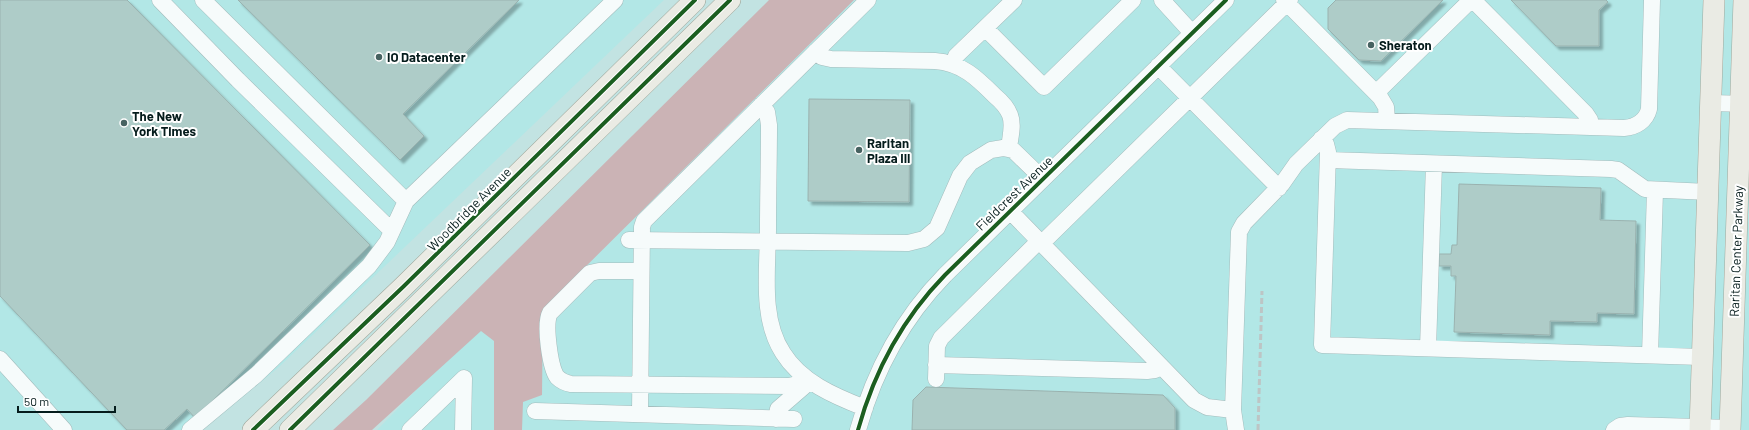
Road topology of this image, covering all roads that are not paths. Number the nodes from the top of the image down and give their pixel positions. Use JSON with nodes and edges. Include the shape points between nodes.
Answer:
{"nodes":[{"id":1,"x":160,"y":0,"type":"edge"},
{"id":2,"x":203,"y":0,"type":"edge"},
{"id":3,"x":615,"y":0,"type":"edge"},
{"id":4,"x":696,"y":0,"type":"edge"},
{"id":5,"x":730,"y":0,"type":"edge"},
{"id":6,"x":868,"y":0,"type":"edge"},
{"id":7,"x":1014,"y":0,"type":"edge"},
{"id":8,"x":1133,"y":0,"type":"edge"},
{"id":9,"x":1162,"y":0,"type":"edge"},
{"id":10,"x":1226,"y":0,"type":"edge"},
{"id":11,"x":1472,"y":0,"type":"edge"},
{"id":12,"x":1652,"y":0,"type":"edge"},
{"id":13,"x":1714,"y":0,"type":"edge"},
{"id":14,"x":1744,"y":0,"type":"edge"},
{"id":15,"x":1287,"y":1,"type":"edge"},
{"id":16,"x":986,"y":28,"type":"junction"},
{"id":17,"x":1192,"y":33,"type":"junction"},
{"id":18,"x":815,"y":52,"type":"junction"},
{"id":19,"x":953,"y":64,"type":"junction"},
{"id":20,"x":1158,"y":66,"type":"junction"},
{"id":21,"x":1376,"y":93,"type":"junction"},
{"id":22,"x":1190,"y":99,"type":"junction"},
{"id":23,"x":1710,"y":103,"type":"junction"},
{"id":24,"x":1745,"y":104,"type":"edge"},
{"id":25,"x":761,"y":106,"type":"junction"},
{"id":26,"x":1387,"y":120,"type":"junction"},
{"id":27,"x":1591,"y":127,"type":"junction"},
{"id":28,"x":1321,"y":139,"type":"junction"},
{"id":29,"x":1009,"y":148,"type":"junction"},
{"id":30,"x":1328,"y":160,"type":"junction"},
{"id":31,"x":1434,"y":164,"type":"junction"},
{"id":32,"x":1043,"y":179,"type":"junction"},
{"id":33,"x":1279,"y":188,"type":"junction"},
{"id":34,"x":1655,"y":190,"type":"junction"},
{"id":35,"x":1708,"y":192,"type":"junction"},
{"id":36,"x":406,"y":201,"type":"junction"},
{"id":37,"x":1010,"y":211,"type":"junction"},
{"id":38,"x":392,"y":231,"type":"junction"},
{"id":39,"x":636,"y":240,"type":"junction"},
{"id":40,"x":768,"y":241,"type":"junction"},
{"id":41,"x":1040,"y":242,"type":"junction"},
{"id":42,"x":641,"y":272,"type":"junction"},
{"id":43,"x":1428,"y":348,"type":"junction"},
{"id":44,"x":1650,"y":355,"type":"junction"},
{"id":45,"x":1702,"y":356,"type":"junction"},
{"id":46,"x":1161,"y":366,"type":"junction"},
{"id":47,"x":3,"y":367,"type":"edge"},
{"id":48,"x":810,"y":381,"type":"junction"},
{"id":49,"x":640,"y":384,"type":"junction"},
{"id":50,"x":865,"y":408,"type":"junction"},
{"id":51,"x":1233,"y":410,"type":"junction"},
{"id":52,"x":535,"y":411,"type":"dead end"},
{"id":53,"x":640,"y":414,"type":"junction"},
{"id":54,"x":776,"y":418,"type":"junction"},
{"id":55,"x":794,"y":419,"type":"dead end"},
{"id":56,"x":1700,"y":429,"type":"edge"},
{"id":57,"x":1730,"y":429,"type":"edge"},
{"id":58,"x":64,"y":430,"type":"edge"},
{"id":59,"x":190,"y":430,"type":"edge"},
{"id":60,"x":253,"y":430,"type":"edge"},
{"id":61,"x":290,"y":430,"type":"edge"},
{"id":62,"x":410,"y":430,"type":"edge"},
{"id":63,"x":463,"y":430,"type":"edge"},
{"id":64,"x":858,"y":430,"type":"edge"},
{"id":65,"x":1236,"y":430,"type":"edge"},
{"id":66,"x":1614,"y":430,"type":"edge"}],
"edges":[{"from":1,"to":38,"type":"street"},
{"from":2,"to":36,"type":"street"},
{"from":3,"to":36,"type":"street"},
{"from":4,"to":60,"type":"main road","name":"Woodbridge Avenue"},
{"from":5,"to":61,"type":"main road"},
{"from":6,"to":18,"type":"street"},
{"from":7,"to":16,"type":"street"},
{"from":8,"to":16,"type":"street","via":[[1044,87]]},
{"from":9,"to":17,"type":"street"},
{"from":10,"to":17,"type":"street","name":"Fieldcrest Avenue"},
{"from":11,"to":21,"type":"street"},
{"from":11,"to":27,"type":"street","via":[[1586,114]]},
{"from":12,"to":27,"type":"street","via":[[1648,113],[1639,123],[1629,127]]},
{"from":13,"to":23,"type":"main road"},
{"from":14,"to":24,"type":"main road","name":"Raritan Center Parkway"},
{"from":15,"to":21,"type":"street"},
{"from":15,"to":22,"type":"street"},
{"from":16,"to":19,"type":"street","via":[[956,56]]},
{"from":17,"to":20,"type":"street","name":"Fieldcrest Avenue"},
{"from":18,"to":19,"type":"street","via":[[822,57],[836,60],[935,61]]},
{"from":18,"to":25,"type":"street"},
{"from":19,"to":29,"type":"street","via":[[974,75],[1006,106],[1011,119]]},
{"from":20,"to":22,"type":"street"},
{"from":20,"to":32,"type":"street","name":"Fieldcrest Avenue"},
{"from":21,"to":26,"type":"street","via":[[1385,104]]},
{"from":22,"to":33,"type":"street"},
{"from":22,"to":41,"type":"street"},
{"from":23,"to":24,"type":"street"},
{"from":23,"to":35,"type":"main road"},
{"from":24,"to":57,"type":"main road","name":"Raritan Center Parkway"},
{"from":25,"to":39,"type":"street","via":[[644,221]]},
{"from":25,"to":40,"type":"street","via":[[766,112],[769,125]]},
{"from":26,"to":27,"type":"street"},
{"from":26,"to":28,"type":"street","via":[[1347,120],[1338,123]]},
{"from":28,"to":30,"type":"street","via":[[1327,148]]},
{"from":28,"to":33,"type":"street","via":[[1296,164]]},
{"from":29,"to":32,"type":"street"},
{"from":29,"to":40,"type":"street","via":[[991,150],[970,163],[956,183],[937,228],[918,241]]},
{"from":30,"to":31,"type":"street"},
{"from":30,"to":43,"type":"street","via":[[1322,345]]},
{"from":31,"to":34,"type":"street","via":[[1611,169],[1618,170],[1645,189]]},
{"from":31,"to":43,"type":"street"},
{"from":32,"to":37,"type":"street","name":"Fieldcrest Avenue"},
{"from":33,"to":51,"type":"street","via":[[1244,223],[1239,232]]},
{"from":34,"to":35,"type":"street"},
{"from":34,"to":44,"type":"street"},
{"from":35,"to":45,"type":"main road"},
{"from":36,"to":38,"type":"street"},
{"from":37,"to":41,"type":"street"},
{"from":37,"to":50,"type":"street","name":"Fieldcrest Avenue","via":[[921,302],[885,360]]},
{"from":38,"to":59,"type":"street","via":[[369,266],[256,375]]},
{"from":39,"to":40,"type":"street"},
{"from":39,"to":42,"type":"street"},
{"from":40,"to":48,"type":"street","via":[[768,300],[774,332],[788,360]]},
{"from":41,"to":46,"type":"street"},
{"from":41,"to":46,"type":"street","via":[[944,334],[937,346],[936,372],[1147,372]]},
{"from":42,"to":49,"type":"street"},
{"from":42,"to":49,"type":"street","via":[[590,273],[552,310],[546,322],[554,370],[562,381],[571,384]]},
{"from":43,"to":44,"type":"street"},
{"from":44,"to":45,"type":"street"},
{"from":45,"to":56,"type":"main road"},
{"from":46,"to":51,"type":"street","via":[[1202,405]]},
{"from":47,"to":58,"type":"street"},
{"from":48,"to":49,"type":"street","via":[[789,386]]},
{"from":48,"to":50,"type":"street","via":[[838,398]]},
{"from":48,"to":54,"type":"street","via":[[780,407]]},
{"from":49,"to":53,"type":"street"},
{"from":50,"to":64,"type":"street","name":"Fieldcrest Avenue"},
{"from":51,"to":65,"type":"street"},
{"from":52,"to":53,"type":"street"},
{"from":53,"to":54,"type":"street"},
{"from":54,"to":55,"type":"street"},
{"from":56,"to":57,"type":"street"},
{"from":56,"to":66,"type":"street","via":[[1628,425]]},
{"from":62,"to":63,"type":"street","via":[[464,378]]}]}
